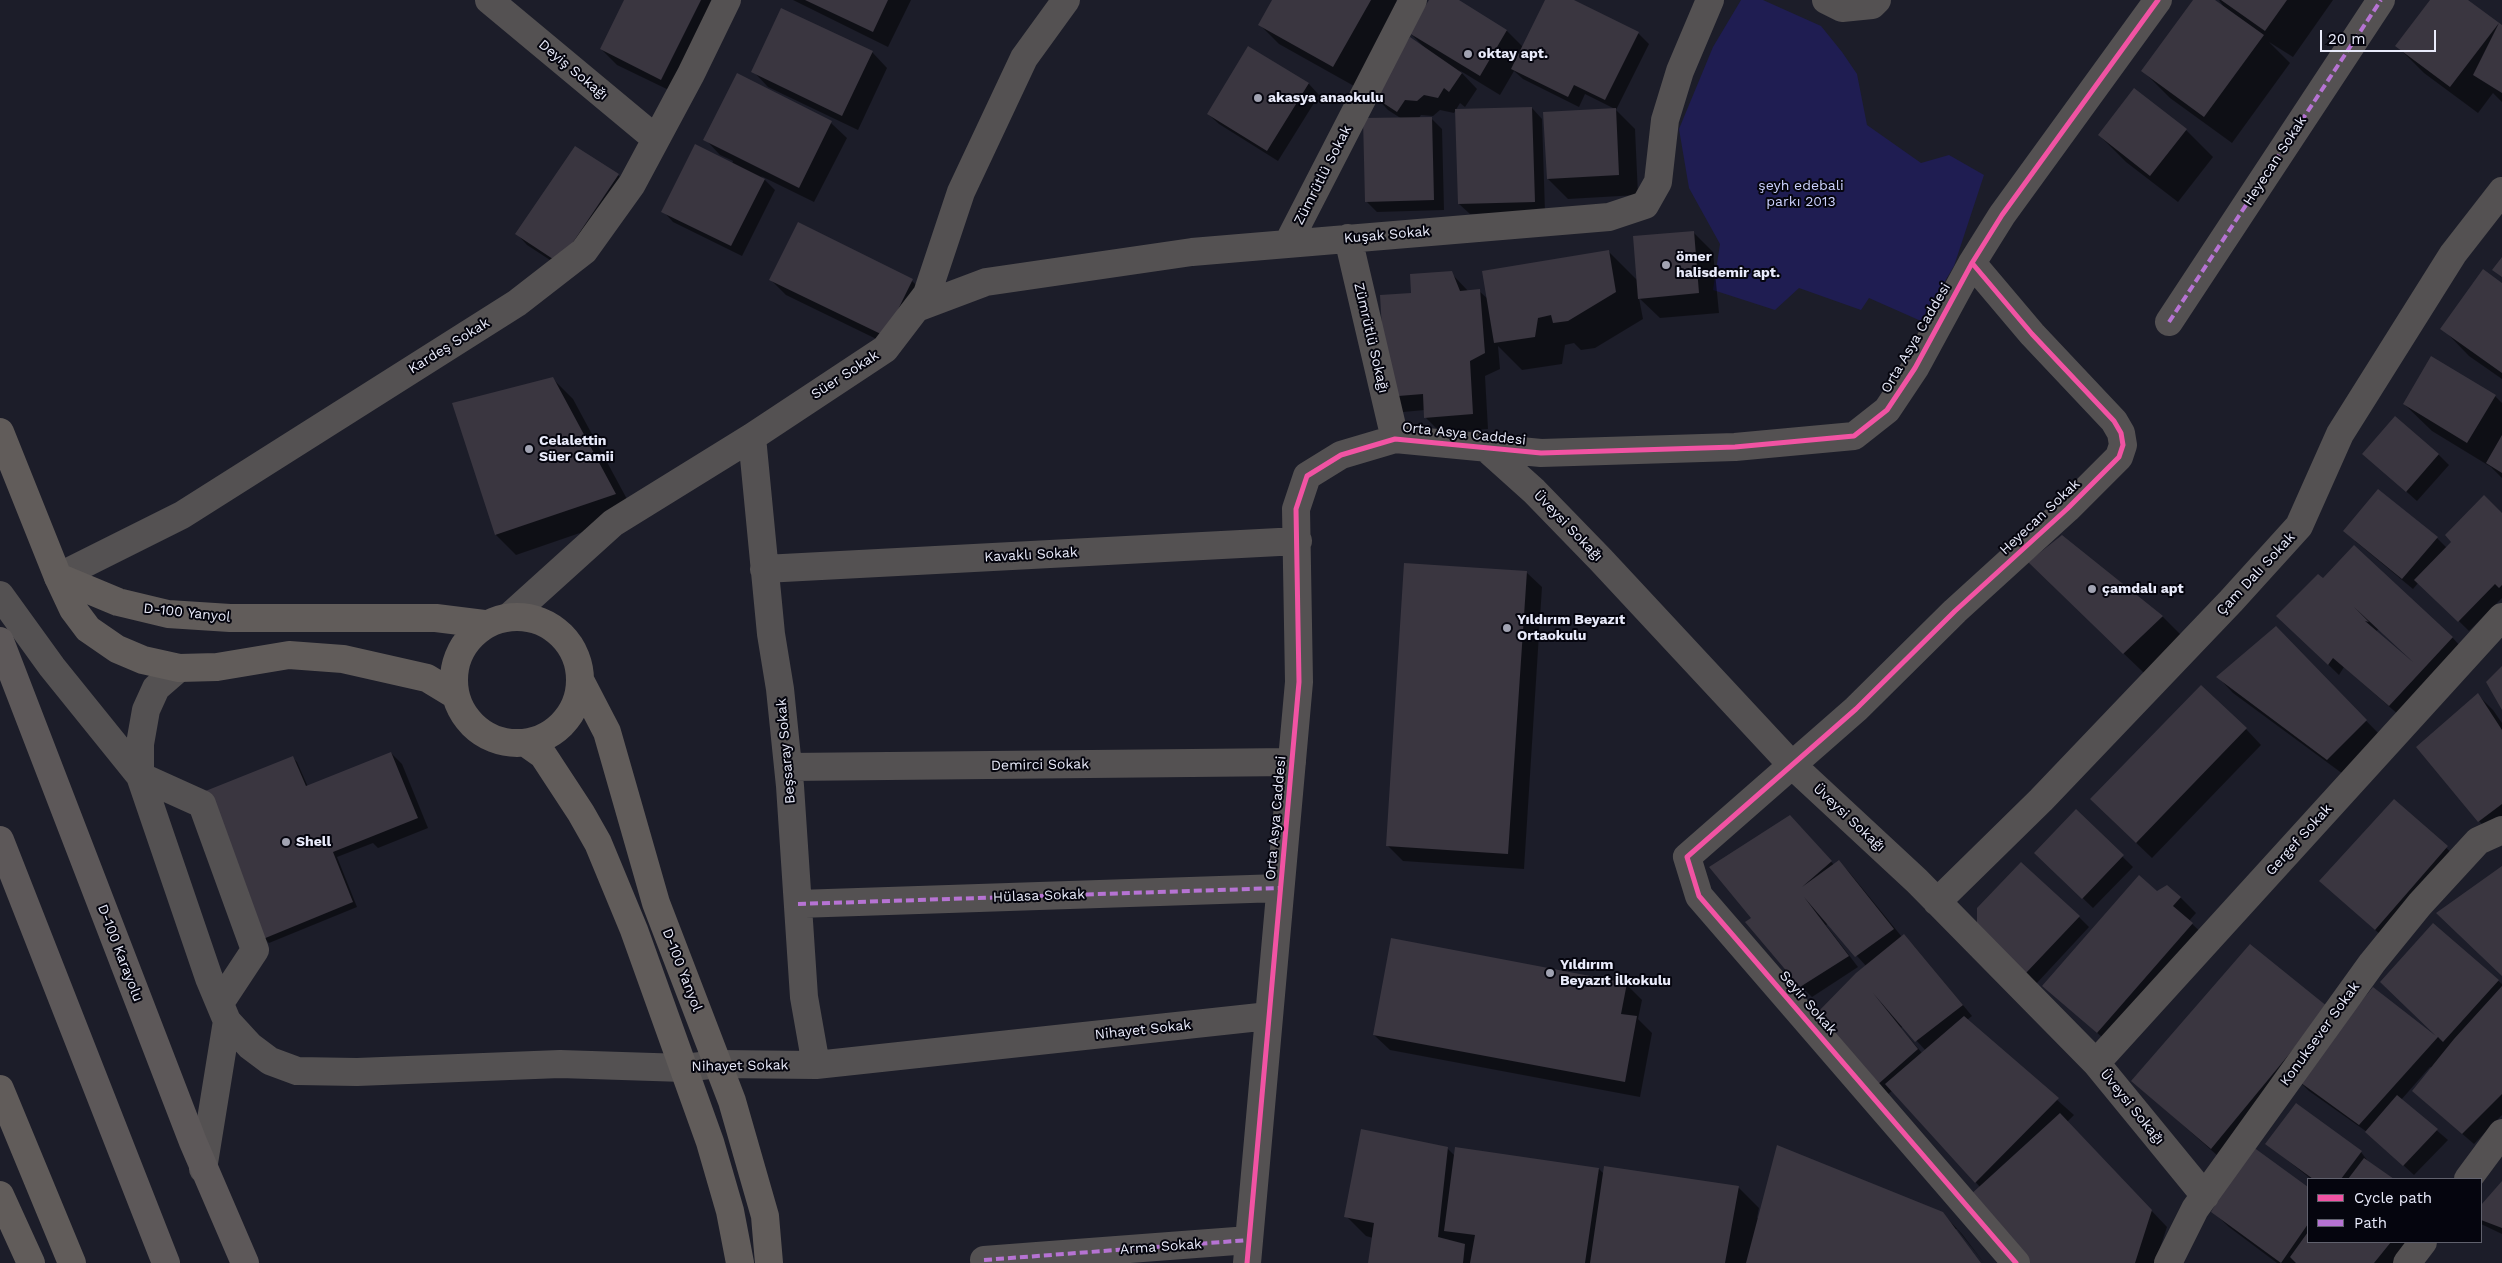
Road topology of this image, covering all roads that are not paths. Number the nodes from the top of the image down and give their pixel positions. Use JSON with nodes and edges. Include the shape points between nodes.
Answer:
{"nodes":[{"id":1,"x":490,"y":0,"type":"edge"},
{"id":2,"x":727,"y":0,"type":"edge"},
{"id":3,"x":1066,"y":0,"type":"edge"},
{"id":4,"x":1413,"y":0,"type":"edge"},
{"id":5,"x":1710,"y":0,"type":"edge"},
{"id":6,"x":1826,"y":0,"type":"edge"},
{"id":7,"x":1877,"y":0,"type":"edge"},
{"id":8,"x":2158,"y":0,"type":"edge"},
{"id":9,"x":2381,"y":0,"type":"edge"},
{"id":10,"x":656,"y":139,"type":"junction"},
{"id":11,"x":2502,"y":191,"type":"edge"},
{"id":12,"x":1348,"y":238,"type":"junction"},
{"id":13,"x":1288,"y":244,"type":"junction"},
{"id":14,"x":1972,"y":263,"type":"junction"},
{"id":15,"x":917,"y":308,"type":"junction"},
{"id":16,"x":2169,"y":322,"type":"dead end"},
{"id":17,"x":0,"y":432,"type":"edge"},
{"id":18,"x":752,"y":437,"type":"junction"},
{"id":19,"x":1395,"y":439,"type":"junction"},
{"id":20,"x":1486,"y":447,"type":"junction"},
{"id":21,"x":1298,"y":541,"type":"junction"},
{"id":22,"x":764,"y":569,"type":"junction"},
{"id":23,"x":58,"y":577,"type":"junction"},
{"id":24,"x":0,"y":595,"type":"edge"},
{"id":25,"x":2502,"y":617,"type":"edge"},
{"id":26,"x":496,"y":620,"type":"junction"},
{"id":27,"x":0,"y":641,"type":"edge"},
{"id":28,"x":179,"y":668,"type":"junction"},
{"id":29,"x":580,"y":680,"type":"junction"},
{"id":30,"x":455,"y":695,"type":"junction"},
{"id":31,"x":526,"y":743,"type":"junction"},
{"id":32,"x":1292,"y":762,"type":"junction"},
{"id":33,"x":1791,"y":764,"type":"junction"},
{"id":34,"x":788,"y":767,"type":"junction"},
{"id":35,"x":140,"y":776,"type":"junction"},
{"id":36,"x":2502,"y":830,"type":"edge"},
{"id":37,"x":0,"y":840,"type":"edge"},
{"id":38,"x":1280,"y":888,"type":"junction"},
{"id":39,"x":1937,"y":902,"type":"junction"},
{"id":40,"x":798,"y":904,"type":"junction"},
{"id":41,"x":223,"y":1012,"type":"junction"},
{"id":42,"x":1269,"y":1016,"type":"junction"},
{"id":43,"x":2096,"y":1063,"type":"junction"},
{"id":44,"x":718,"y":1064,"type":"junction"},
{"id":45,"x":816,"y":1065,"type":"junction"},
{"id":46,"x":684,"y":1068,"type":"junction"},
{"id":47,"x":0,"y":1089,"type":"edge"},
{"id":48,"x":2502,"y":1133,"type":"edge"},
{"id":49,"x":203,"y":1168,"type":"junction"},
{"id":50,"x":2469,"y":1178,"type":"edge"},
{"id":51,"x":0,"y":1195,"type":"edge"},
{"id":52,"x":2205,"y":1196,"type":"junction"},
{"id":53,"x":2422,"y":1243,"type":"edge"},
{"id":54,"x":1248,"y":1251,"type":"edge"},
{"id":55,"x":984,"y":1260,"type":"dead end"},
{"id":56,"x":31,"y":1263,"type":"edge"},
{"id":57,"x":72,"y":1263,"type":"edge"},
{"id":58,"x":166,"y":1263,"type":"edge"},
{"id":59,"x":245,"y":1263,"type":"edge"},
{"id":60,"x":740,"y":1263,"type":"edge"},
{"id":61,"x":769,"y":1263,"type":"edge"},
{"id":62,"x":2016,"y":1263,"type":"edge"},
{"id":63,"x":2168,"y":1263,"type":"edge"},
{"id":64,"x":2407,"y":1263,"type":"edge"}],
"edges":[{"from":1,"to":10,"type":"street","name":"Deyiş Sokağı"},
{"from":2,"to":10,"type":"street","name":"Kardeş Sokak"},
{"from":3,"to":15,"type":"street","name":"Süer Sokak","via":[[1024,58],[961,192],[927,294]]},
{"from":4,"to":13,"type":"street","name":"Zümrütlü Sokak"},
{"from":5,"to":12,"type":"street","name":"Kuşak Sokak","via":[[1680,71],[1665,120],[1658,182],[1646,206],[1609,217]]},
{"from":6,"to":7,"type":"street","via":[[1842,8],[1872,5]]},
{"from":8,"to":14,"type":"street","name":"Orta Asya Caddesi","via":[[2002,215]]},
{"from":9,"to":16,"type":"street","name":"Heyecan Sokak"},
{"from":10,"to":23,"type":"street","name":"Kardeş Sokak","via":[[632,184],[584,251],[518,303],[182,515]]},
{"from":11,"to":39,"type":"street","name":"Çam Dalı Sokak","via":[[2453,254],[2340,434],[2299,526],[2048,793]]},
{"from":12,"to":13,"type":"street","name":"Kuşak Sokak"},
{"from":12,"to":19,"type":"street","name":"Zümrütlü Sokağı"},
{"from":13,"to":15,"type":"street","name":"Kuşak Sokak","via":[[1192,252],[986,282]]},
{"from":14,"to":20,"type":"street","name":"Orta Asya Caddesi","via":[[1887,410],[1854,436],[1735,447],[1629,452],[1540,453]]},
{"from":14,"to":33,"type":"street","name":"Heyecan Sokak","via":[[2032,334],[2114,421],[2124,445],[2119,457],[2067,508],[1955,611],[1856,709]]},
{"from":15,"to":18,"type":"street","name":"Süer Sokak","via":[[885,350]]},
{"from":17,"to":23,"type":"main road"},
{"from":18,"to":22,"type":"street","name":"Beşsaray Sokak"},
{"from":18,"to":26,"type":"street","name":"Süer Sokak","via":[[613,523]]},
{"from":19,"to":20,"type":"street","name":"Orta Asya Caddesi"},
{"from":19,"to":21,"type":"street","name":"Orta Asya Caddesi","via":[[1341,455],[1307,476],[1296,509]]},
{"from":20,"to":33,"type":"street","name":"Üveysi Sokağı","via":[[1601,560]]},
{"from":21,"to":22,"type":"street","name":"Kavaklı Sokak"},
{"from":21,"to":32,"type":"street","name":"Orta Asya Caddesi","via":[[1299,682]]},
{"from":22,"to":34,"type":"street","name":"Beşsaray Sokak"},
{"from":23,"to":26,"type":"main road","name":"D-100 Yanyol","via":[[118,602],[168,614],[230,618]]},
{"from":23,"to":28,"type":"main road","via":[[73,609],[88,629],[101,639],[143,660]]},
{"from":24,"to":35,"type":"street","via":[[52,667]]},
{"from":25,"to":43,"type":"street","name":"Gergef Sokak"},
{"from":26,"to":29,"type":"main road","via":[[530,618],[550,625],[566,640],[576,658]]},
{"from":26,"to":30,"type":"main road","via":[[471,636],[459,654],[453,674]]},
{"from":27,"to":49,"type":"highway","name":"D-100 Karayolu"},
{"from":28,"to":30,"type":"main road","via":[[217,667],[289,655],[343,659],[427,678]]},
{"from":28,"to":35,"type":"street","via":[[156,688],[146,710],[140,744]]},
{"from":29,"to":31,"type":"main road","via":[[577,700],[568,718],[553,732]]},
{"from":29,"to":44,"type":"main road","name":"D-100 Yanyol","via":[[607,732],[656,903]]},
{"from":30,"to":31,"type":"main road","via":[[463,713],[476,729],[494,739]]},
{"from":31,"to":46,"type":"main road","via":[[543,755],[598,843],[634,930]]},
{"from":32,"to":34,"type":"street","name":"Demirci Sokak"},
{"from":32,"to":38,"type":"street","name":"Orta Asya Caddesi"},
{"from":33,"to":39,"type":"street","name":"Üveysi Sokağı"},
{"from":33,"to":62,"type":"street","name":"Seyir Sokak","via":[[1687,857],[1699,896]]},
{"from":34,"to":40,"type":"street","name":"Beşsaray Sokak"},
{"from":35,"to":41,"type":"street"},
{"from":35,"to":41,"type":"street","via":[[202,804],[255,950]]},
{"from":36,"to":52,"type":"street","name":"Konuksever Sokak","via":[[2478,842],[2420,904],[2366,971]]},
{"from":37,"to":58,"type":"highway"},
{"from":38,"to":40,"type":"street","name":"Hülasa Sokak"},
{"from":38,"to":42,"type":"street","name":"Orta Asya Caddesi"},
{"from":39,"to":43,"type":"street","name":"Üveysi Sokağı"},
{"from":40,"to":45,"type":"street","name":"Beşsaray Sokak","via":[[804,997]]},
{"from":41,"to":46,"type":"street","name":"Nihayet Sokak","via":[[250,1046],[270,1062],[297,1071],[357,1072],[560,1064]]},
{"from":41,"to":49,"type":"street"},
{"from":42,"to":45,"type":"street","name":"Nihayet Sokak"},
{"from":42,"to":54,"type":"street","name":"Orta Asya Caddesi"},
{"from":43,"to":52,"type":"street","name":"Üveysi Sokağı"},
{"from":44,"to":45,"type":"street","name":"Nihayet Sokak"},
{"from":44,"to":46,"type":"street","name":"Nihayet Sokak"},
{"from":44,"to":61,"type":"main road","name":"D-100 Yanyol","via":[[765,1216]]},
{"from":46,"to":60,"type":"main road","via":[[730,1211]]},
{"from":47,"to":57,"type":"main road"},
{"from":48,"to":50,"type":"street"},
{"from":49,"to":59,"type":"highway","name":"D-100 Karayolu"},
{"from":51,"to":56,"type":"main road"},
{"from":52,"to":63,"type":"street","name":"Konuksever Sokak"},
{"from":53,"to":64,"type":"street"},
{"from":54,"to":55,"type":"street","name":"Arma Sokak"}]}
